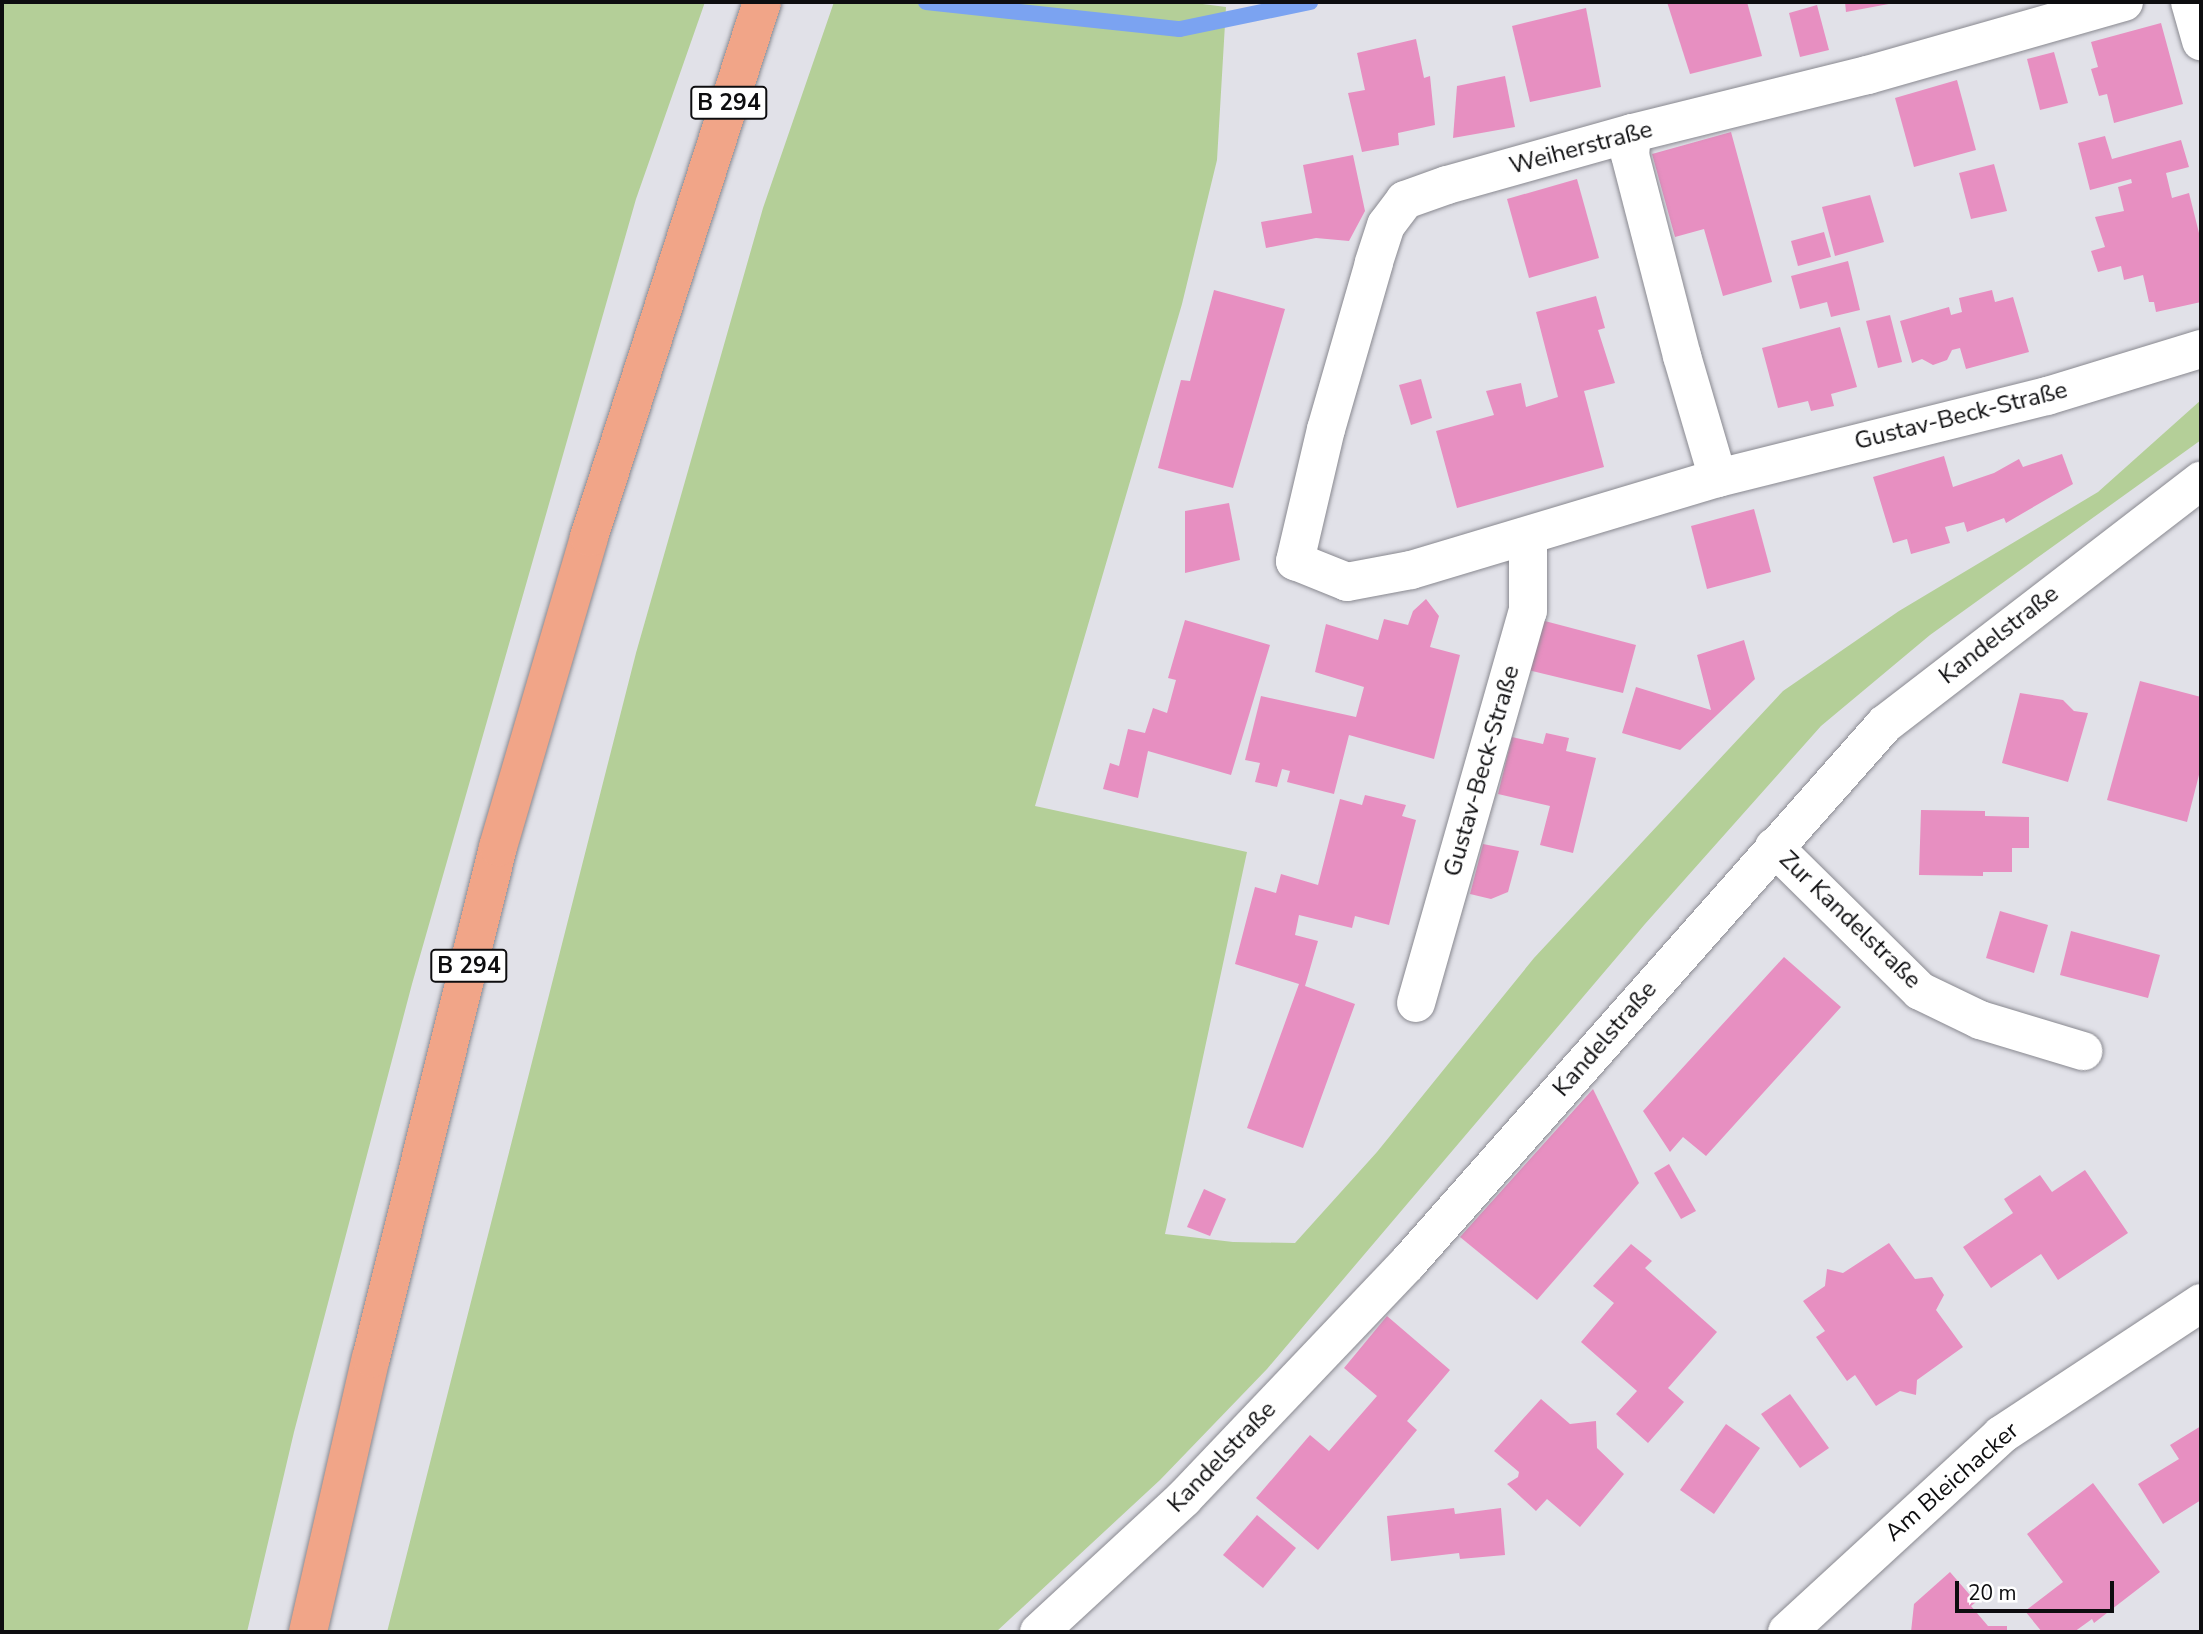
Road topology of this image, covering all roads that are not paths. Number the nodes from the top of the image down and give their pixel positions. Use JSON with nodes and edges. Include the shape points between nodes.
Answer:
{"nodes":[{"id":1,"x":762,"y":2,"type":"edge"},
{"id":2,"x":2124,"y":2,"type":"edge"},
{"id":3,"x":2190,"y":2,"type":"edge"},
{"id":4,"x":2201,"y":41,"type":"edge"},
{"id":5,"x":1632,"y":133,"type":"junction"},
{"id":6,"x":2201,"y":349,"type":"edge"},
{"id":7,"x":1718,"y":478,"type":"junction"},
{"id":8,"x":2201,"y":481,"type":"edge"},
{"id":9,"x":1528,"y":536,"type":"junction"},
{"id":10,"x":1295,"y":561,"type":"joint"},
{"id":11,"x":1774,"y":847,"type":"junction"},
{"id":12,"x":1416,"y":1003,"type":"dead end"},
{"id":13,"x":2083,"y":1051,"type":"dead end"},
{"id":14,"x":2201,"y":1303,"type":"edge"},
{"id":15,"x":308,"y":1632,"type":"edge"},
{"id":16,"x":1039,"y":1632,"type":"edge"},
{"id":17,"x":1787,"y":1632,"type":"edge"}],
"edges":[{"from":1,"to":15,"type":"highway","number":"B 294","via":[[589,537],[498,847]]},
{"from":2,"to":5,"type":"street","name":"Weiherstraße","via":[[1867,75]]},
{"from":3,"to":4,"type":"street"},
{"from":5,"to":7,"type":"street","via":[[1630,155]]},
{"from":5,"to":10,"type":"street","name":"Weiherstraße","via":[[1405,200],[1386,225],[1374,263],[1326,429]]},
{"from":6,"to":7,"type":"street","name":"Gustav-Beck-Straße","via":[[2047,396]]},
{"from":7,"to":9,"type":"street","name":"Gustav-Beck-Straße"},
{"from":8,"to":11,"type":"street","name":"Kandelstraße","via":[[1885,724]]},
{"from":9,"to":10,"type":"street","name":"Gustav-Beck-Straße","via":[[1411,570],[1347,582]]},
{"from":9,"to":12,"type":"street","name":"Gustav-Beck-Straße","via":[[1528,611]]},
{"from":11,"to":13,"type":"street","name":"Zur Kandelstraße","via":[[1920,991],[1980,1020]]},
{"from":11,"to":16,"type":"street","name":"Kandelstraße","via":[[1407,1264],[1184,1498]]},
{"from":14,"to":17,"type":"street","name":"Am Bleichacker","via":[[2001,1435]]}]}
